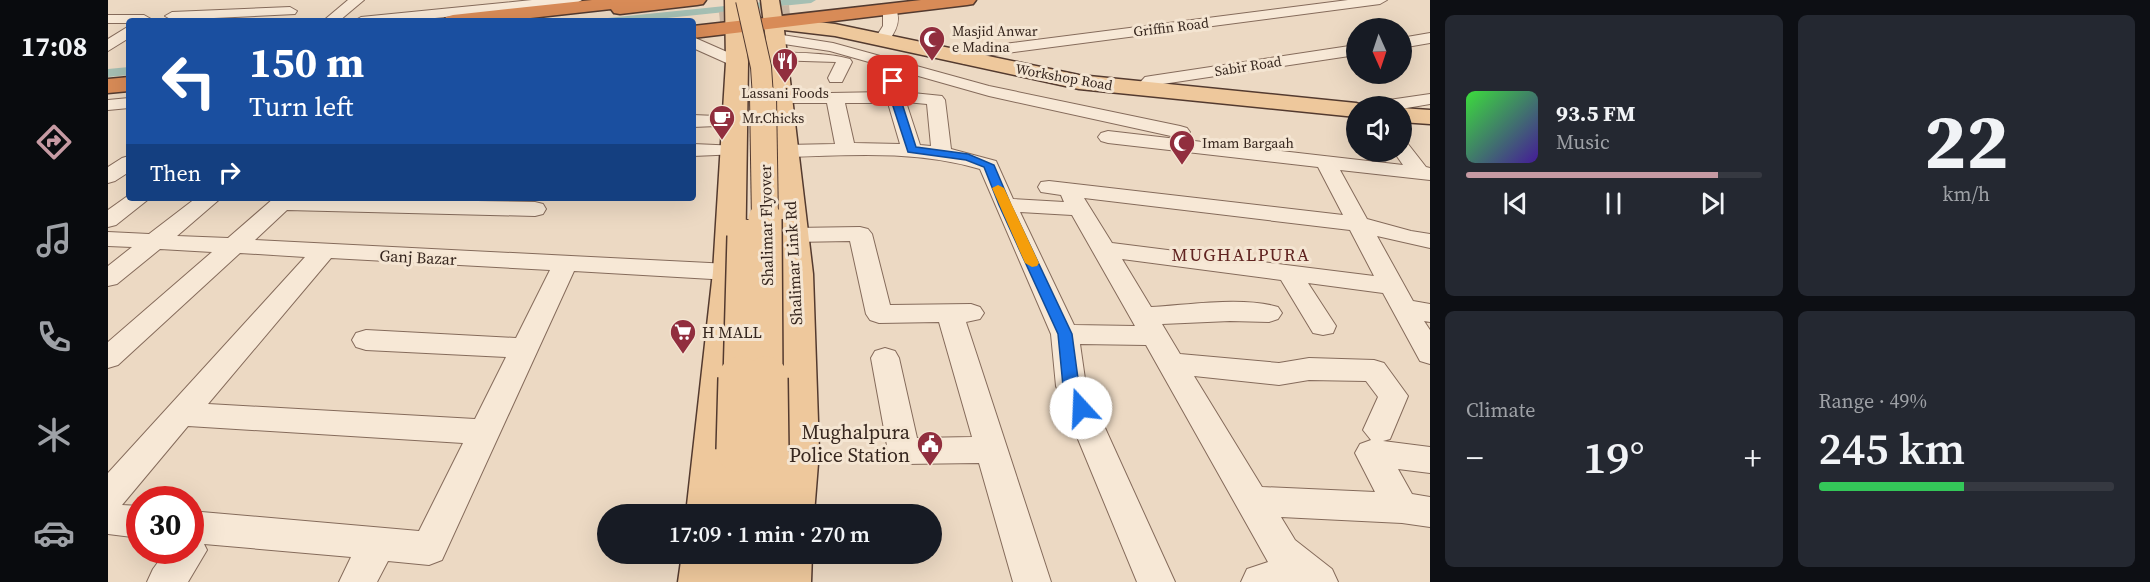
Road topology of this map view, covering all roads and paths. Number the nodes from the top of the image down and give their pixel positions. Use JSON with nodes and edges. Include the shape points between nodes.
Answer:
{"nodes":[{"id":1,"x":196,"y":0,"type":"edge"},
{"id":2,"x":305,"y":0,"type":"edge"},
{"id":3,"x":357,"y":0,"type":"edge"},
{"id":4,"x":575,"y":0,"type":"edge"},
{"id":5,"x":641,"y":0,"type":"edge"},
{"id":6,"x":697,"y":0,"type":"tunnel mouth"},
{"id":7,"x":910,"y":0,"type":"edge"},
{"id":8,"x":967,"y":0,"type":"edge"},
{"id":9,"x":1380,"y":0,"type":"edge"},
{"id":10,"x":131,"y":4,"type":"dead end"},
{"id":11,"x":890,"y":10,"type":"junction"},
{"id":12,"x":290,"y":11,"type":"junction"},
{"id":13,"x":371,"y":13,"type":"edge"},
{"id":14,"x":110,"y":16,"type":"edge"},
{"id":15,"x":133,"y":18,"type":"edge"},
{"id":16,"x":281,"y":18,"type":"edge"},
{"id":17,"x":334,"y":18,"type":"edge"},
{"id":18,"x":480,"y":18,"type":"edge"},
{"id":19,"x":540,"y":18,"type":"edge"},
{"id":20,"x":756,"y":18,"type":"edge"},
{"id":21,"x":696,"y":25,"type":"edge"},
{"id":22,"x":696,"y":31,"type":"edge"},
{"id":23,"x":126,"y":35,"type":"edge"},
{"id":24,"x":1430,"y":38,"type":"edge"},
{"id":25,"x":882,"y":40,"type":"junction"},
{"id":26,"x":1412,"y":41,"type":"edge"},
{"id":27,"x":696,"y":43,"type":"edge"},
{"id":28,"x":126,"y":46,"type":"edge"},
{"id":29,"x":1346,"y":52,"type":"edge"},
{"id":30,"x":111,"y":54,"type":"edge"},
{"id":31,"x":964,"y":59,"type":"junction"},
{"id":32,"x":737,"y":62,"type":"junction"},
{"id":33,"x":844,"y":62,"type":"junction"},
{"id":34,"x":922,"y":74,"type":"junction"},
{"id":35,"x":126,"y":84,"type":"edge"},
{"id":36,"x":108,"y":86,"type":"edge"},
{"id":37,"x":836,"y":88,"type":"junction"},
{"id":38,"x":894,"y":89,"type":"junction"},
{"id":39,"x":1143,"y":89,"type":"junction"},
{"id":40,"x":781,"y":98,"type":"junction"},
{"id":41,"x":1430,"y":99,"type":"edge"},
{"id":42,"x":1412,"y":102,"type":"edge"},
{"id":43,"x":126,"y":103,"type":"edge"},
{"id":44,"x":108,"y":105,"type":"edge"},
{"id":45,"x":1346,"y":109,"type":"edge"},
{"id":46,"x":1412,"y":115,"type":"edge"},
{"id":47,"x":1430,"y":117,"type":"edge"},
{"id":48,"x":696,"y":122,"type":"edge"},
{"id":49,"x":1180,"y":132,"type":"dead end"},
{"id":50,"x":733,"y":135,"type":"junction"},
{"id":51,"x":1108,"y":137,"type":"dead end"},
{"id":52,"x":696,"y":149,"type":"edge"},
{"id":53,"x":912,"y":149,"type":"junction"},
{"id":54,"x":846,"y":150,"type":"junction"},
{"id":55,"x":786,"y":152,"type":"junction"},
{"id":56,"x":941,"y":152,"type":"junction"},
{"id":57,"x":1412,"y":159,"type":"edge"},
{"id":58,"x":1325,"y":161,"type":"junction"},
{"id":59,"x":126,"y":164,"type":"edge"},
{"id":60,"x":1425,"y":173,"type":"edge"},
{"id":61,"x":108,"y":177,"type":"edge"},
{"id":62,"x":1065,"y":195,"type":"junction"},
{"id":63,"x":135,"y":201,"type":"edge"},
{"id":64,"x":206,"y":201,"type":"edge"},
{"id":65,"x":283,"y":201,"type":"edge"},
{"id":66,"x":407,"y":202,"type":"edge"},
{"id":67,"x":1005,"y":205,"type":"junction"},
{"id":68,"x":535,"y":209,"type":"dead end"},
{"id":69,"x":108,"y":220,"type":"edge"},
{"id":70,"x":1361,"y":224,"type":"junction"},
{"id":71,"x":793,"y":235,"type":"junction"},
{"id":72,"x":108,"y":239,"type":"edge"},
{"id":73,"x":1430,"y":241,"type":"edge"},
{"id":74,"x":153,"y":242,"type":"junction"},
{"id":75,"x":230,"y":247,"type":"junction"},
{"id":76,"x":1102,"y":249,"type":"junction"},
{"id":77,"x":323,"y":252,"type":"junction"},
{"id":78,"x":565,"y":264,"type":"junction"},
{"id":79,"x":729,"y":272,"type":"junction"},
{"id":80,"x":1289,"y":273,"type":"junction"},
{"id":81,"x":108,"y":278,"type":"edge"},
{"id":82,"x":1408,"y":303,"type":"edge"},
{"id":83,"x":1269,"y":313,"type":"dead end"},
{"id":84,"x":1148,"y":326,"type":"junction"},
{"id":85,"x":1323,"y":326,"type":"dead end"},
{"id":86,"x":1065,"y":334,"type":"junction"},
{"id":87,"x":366,"y":340,"type":"dead end"},
{"id":88,"x":525,"y":348,"type":"junction"},
{"id":89,"x":1430,"y":354,"type":"edge"},
{"id":90,"x":108,"y":358,"type":"edge"},
{"id":91,"x":885,"y":358,"type":"dead end"},
{"id":92,"x":1170,"y":363,"type":"junction"},
{"id":93,"x":181,"y":414,"type":"junction"},
{"id":94,"x":1379,"y":430,"type":"dead end"},
{"id":95,"x":484,"y":432,"type":"junction"},
{"id":96,"x":992,"y":450,"type":"junction"},
{"id":97,"x":753,"y":451,"type":"junction"},
{"id":98,"x":1430,"y":460,"type":"edge"},
{"id":99,"x":108,"y":497,"type":"edge"},
{"id":100,"x":1252,"y":501,"type":"junction"},
{"id":101,"x":709,"y":504,"type":"edge"},
{"id":102,"x":737,"y":504,"type":"edge"},
{"id":103,"x":764,"y":504,"type":"edge"},
{"id":104,"x":793,"y":504,"type":"edge"},
{"id":105,"x":1416,"y":510,"type":"edge"},
{"id":106,"x":108,"y":519,"type":"edge"},
{"id":107,"x":126,"y":521,"type":"edge"},
{"id":108,"x":204,"y":539,"type":"edge"},
{"id":109,"x":378,"y":544,"type":"junction"},
{"id":110,"x":178,"y":564,"type":"edge"},
{"id":111,"x":704,"y":564,"type":"edge"},
{"id":112,"x":731,"y":564,"type":"edge"},
{"id":113,"x":765,"y":564,"type":"edge"},
{"id":114,"x":788,"y":564,"type":"edge"},
{"id":115,"x":166,"y":582,"type":"edge"},
{"id":116,"x":358,"y":582,"type":"edge"},
{"id":117,"x":702,"y":582,"type":"edge"},
{"id":118,"x":730,"y":582,"type":"edge"},
{"id":119,"x":764,"y":582,"type":"edge"},
{"id":120,"x":787,"y":582,"type":"edge"},
{"id":121,"x":1032,"y":582,"type":"edge"},
{"id":122,"x":1156,"y":582,"type":"edge"},
{"id":123,"x":1260,"y":582,"type":"edge"},
{"id":124,"x":1318,"y":582,"type":"edge"}],
"edges":[{"from":1,"to":12,"type":"street","via":[[172,16]]},
{"from":2,"to":12,"type":"street"},
{"from":3,"to":17,"type":"street"},
{"from":4,"to":13,"type":"street"},
{"from":5,"to":18,"type":"highway"},
{"from":6,"to":19,"type":"highway"},
{"from":7,"to":20,"type":"highway"},
{"from":8,"to":11,"type":"highway"},
{"from":9,"to":31,"type":"street","name":"Griffin Road","via":[[980,52]]},
{"from":10,"to":14,"type":"street"},
{"from":11,"to":20,"type":"highway"},
{"from":11,"to":25,"type":"street","via":[[890,27]]},
{"from":12,"to":16,"type":"street"},
{"from":14,"to":15,"type":"street"},
{"from":20,"to":21,"type":"highway"},
{"from":20,"to":22,"type":"highway"},
{"from":20,"to":25,"type":"main road","name":"Workshop Road"},
{"from":20,"to":32,"type":"main road"},
{"from":20,"to":33,"type":"street","via":[[817,57]]},
{"from":20,"to":34,"type":"street","via":[[797,39],[831,45]]},
{"from":20,"to":40,"type":"main road","name":"Shalimar Link Rd"},
{"from":20,"to":97,"type":"main road","name":"Shalimar Flyover","bridge":true,"via":[[764,112]]},
{"from":23,"to":30,"type":"street"},
{"from":24,"to":26,"type":"street"},
{"from":25,"to":31,"type":"main road","name":"Workshop Road"},
{"from":27,"to":32,"type":"street"},
{"from":28,"to":30,"type":"street"},
{"from":29,"to":39,"type":"street","name":"Sabir Road","via":[[1151,81]]},
{"from":31,"to":39,"type":"main road","name":"Workshop Road","via":[[1079,82]]},
{"from":32,"to":50,"type":"main road"},
{"from":33,"to":34,"type":"street"},
{"from":33,"to":37,"type":"street"},
{"from":34,"to":49,"type":"street"},
{"from":35,"to":36,"type":"highway"},
{"from":37,"to":38,"type":"street"},
{"from":37,"to":40,"type":"street"},
{"from":37,"to":54,"type":"street"},
{"from":38,"to":53,"type":"street"},
{"from":38,"to":56,"type":"street","via":[[936,100]]},
{"from":39,"to":45,"type":"main road","name":"Workshop Road"},
{"from":40,"to":55,"type":"main road","name":"Shalimar Link Rd"},
{"from":41,"to":42,"type":"street"},
{"from":43,"to":44,"type":"street"},
{"from":46,"to":47,"type":"main road"},
{"from":48,"to":50,"type":"street"},
{"from":50,"to":52,"type":"street"},
{"from":50,"to":79,"type":"main road"},
{"from":51,"to":58,"type":"street"},
{"from":53,"to":54,"type":"street"},
{"from":53,"to":56,"type":"street"},
{"from":54,"to":55,"type":"street"},
{"from":55,"to":71,"type":"main road","name":"Shalimar Link Rd"},
{"from":56,"to":67,"type":"street","via":[[989,165]]},
{"from":57,"to":60,"type":"street"},
{"from":58,"to":60,"type":"street"},
{"from":58,"to":70,"type":"street"},
{"from":59,"to":61,"type":"street"},
{"from":62,"to":67,"type":"street"},
{"from":62,"to":70,"type":"street"},
{"from":62,"to":76,"type":"street"},
{"from":63,"to":69,"type":"street"},
{"from":64,"to":74,"type":"street"},
{"from":65,"to":66,"type":"street"},
{"from":65,"to":75,"type":"street"},
{"from":66,"to":68,"type":"street"},
{"from":67,"to":86,"type":"street"},
{"from":70,"to":73,"type":"street"},
{"from":70,"to":82,"type":"street"},
{"from":71,"to":96,"type":"street","via":[[860,234],[879,314],[961,313]]},
{"from":71,"to":104,"type":"main road","name":"Shalimar Link Rd","via":[[797,274],[798,451]]},
{"from":72,"to":74,"type":"street","name":"Ganj Bazar"},
{"from":74,"to":75,"type":"street","name":"Ganj Bazar"},
{"from":74,"to":81,"type":"street"},
{"from":75,"to":77,"type":"street","name":"Ganj Bazar"},
{"from":75,"to":90,"type":"street"},
{"from":76,"to":80,"type":"street"},
{"from":76,"to":84,"type":"street"},
{"from":77,"to":78,"type":"street","name":"Ganj Bazar"},
{"from":77,"to":93,"type":"street"},
{"from":78,"to":79,"type":"street","name":"Ganj Bazar"},
{"from":78,"to":88,"type":"street"},
{"from":79,"to":101,"type":"main road"},
{"from":80,"to":82,"type":"street"},
{"from":80,"to":85,"type":"street"},
{"from":82,"to":89,"type":"street"},
{"from":83,"to":84,"type":"street","via":[[1230,312]]},
{"from":84,"to":86,"type":"street"},
{"from":84,"to":92,"type":"street"},
{"from":86,"to":122,"type":"street","via":[[1071,386]]},
{"from":87,"to":88,"type":"street"},
{"from":88,"to":95,"type":"street"},
{"from":91,"to":96,"type":"street","via":[[904,451]]},
{"from":92,"to":94,"type":"street","via":[[1279,374],[1309,369],[1374,371],[1393,396]]},
{"from":92,"to":100,"type":"street"},
{"from":93,"to":95,"type":"street"},
{"from":93,"to":99,"type":"street"},
{"from":95,"to":109,"type":"street","via":[[429,548]]},
{"from":96,"to":121,"type":"street"},
{"from":97,"to":102,"type":"main road"},
{"from":97,"to":103,"type":"main road"},
{"from":98,"to":105,"type":"street","via":[[1371,453]]},
{"from":100,"to":105,"type":"street"},
{"from":100,"to":124,"type":"street","via":[[1282,552]]},
{"from":106,"to":107,"type":"street"},
{"from":108,"to":109,"type":"street"},
{"from":109,"to":116,"type":"street"},
{"from":110,"to":115,"type":"street"},
{"from":111,"to":117,"type":"main road"},
{"from":112,"to":118,"type":"main road"},
{"from":113,"to":119,"type":"main road"},
{"from":114,"to":120,"type":"main road"},
{"from":123,"to":124,"type":"street","via":[[1275,577]]}]}
